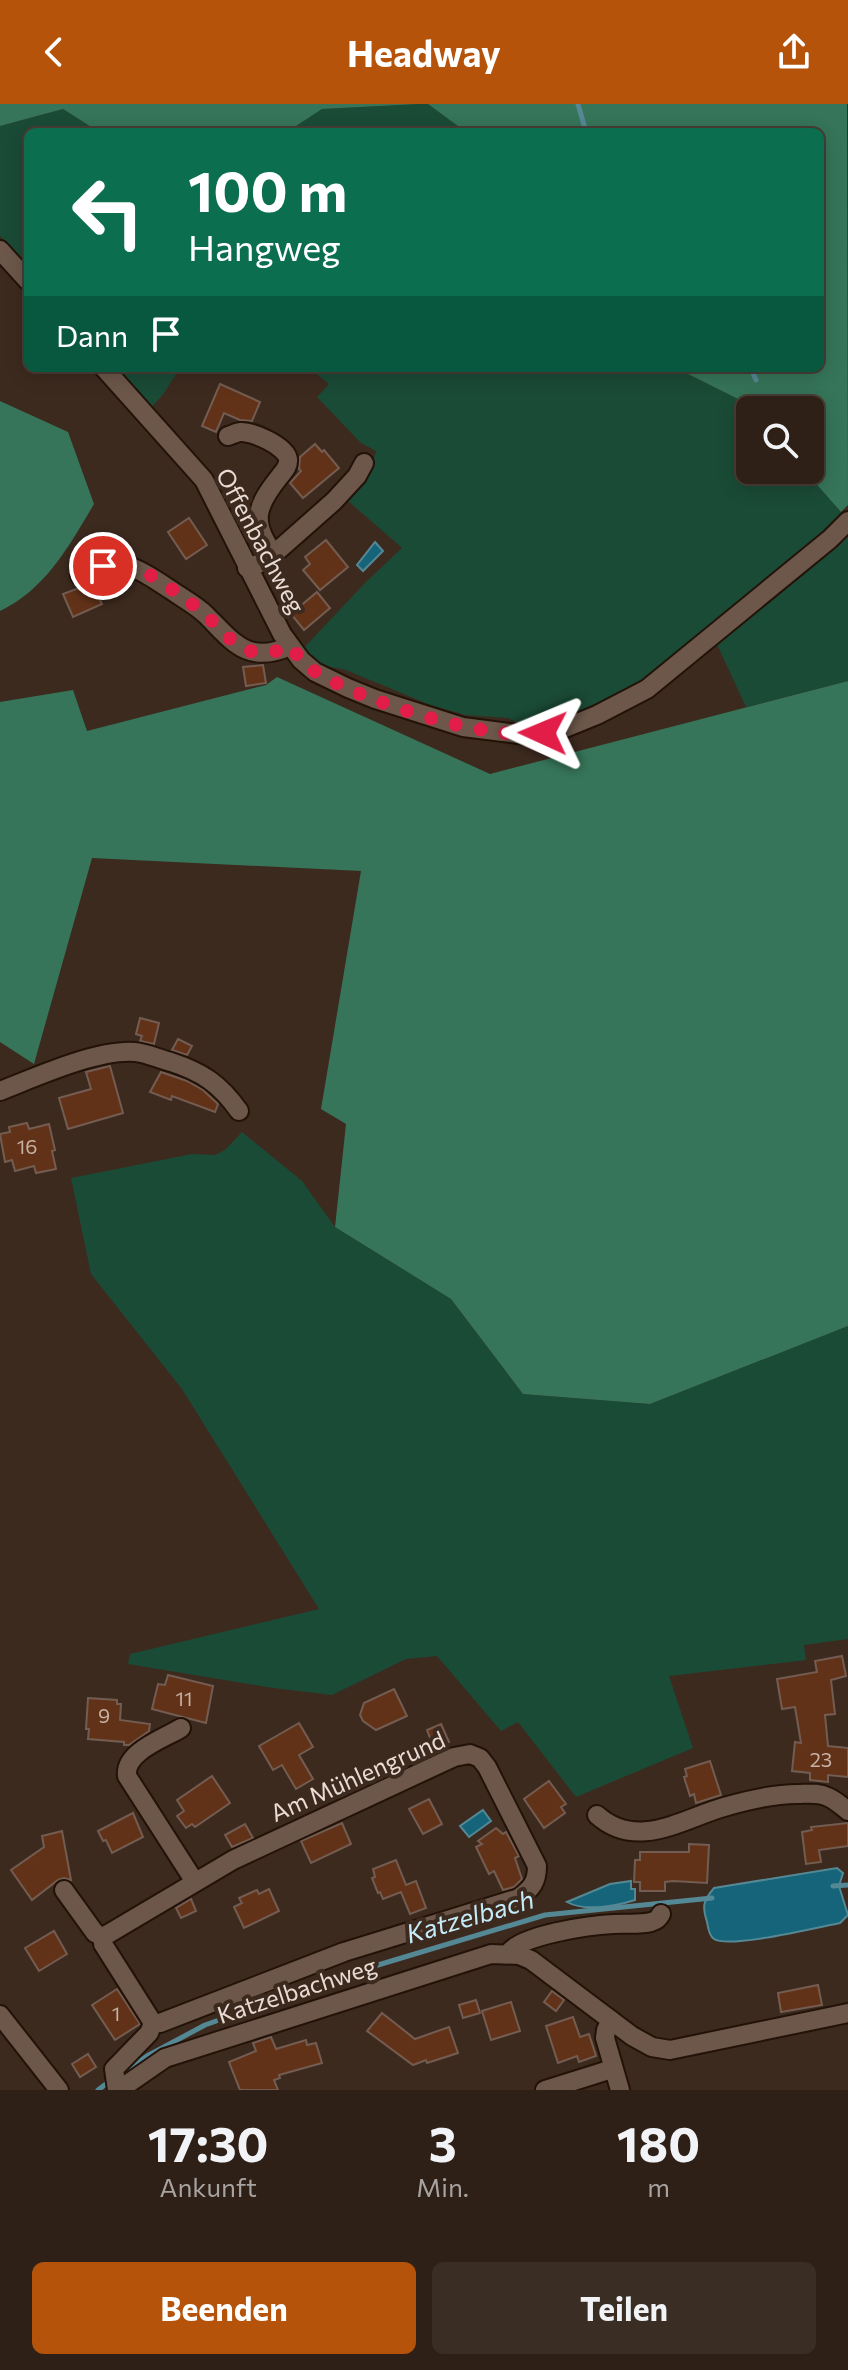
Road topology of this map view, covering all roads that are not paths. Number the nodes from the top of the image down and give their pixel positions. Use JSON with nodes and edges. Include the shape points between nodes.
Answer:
{"nodes":[{"id":1,"x":0,"y":250,"type":"edge"},
{"id":2,"x":24,"y":277,"type":"edge"},
{"id":3,"x":108,"y":372,"type":"edge"},
{"id":4,"x":228,"y":436,"type":"dead end"},
{"id":5,"x":364,"y":463,"type":"dead end"},
{"id":6,"x":848,"y":521,"type":"edge"},
{"id":7,"x":274,"y":554,"type":"junction"},
{"id":8,"x":247,"y":568,"type":"junction"},
{"id":9,"x":80,"y":575,"type":"dead end"},
{"id":10,"x":290,"y":646,"type":"junction"},
{"id":11,"x":0,"y":1091,"type":"edge"},
{"id":12,"x":239,"y":1111,"type":"dead end"},
{"id":13,"x":181,"y":1728,"type":"dead end"},
{"id":14,"x":848,"y":1811,"type":"edge"},
{"id":15,"x":597,"y":1815,"type":"dead end"},
{"id":16,"x":195,"y":1882,"type":"junction"},
{"id":17,"x":64,"y":1890,"type":"dead end"},
{"id":18,"x":661,"y":1914,"type":"dead end"},
{"id":19,"x":103,"y":1937,"type":"junction"},
{"id":20,"x":509,"y":1953,"type":"junction"},
{"id":21,"x":848,"y":2013,"type":"edge"},
{"id":22,"x":0,"y":2015,"type":"edge"},
{"id":23,"x":611,"y":2020,"type":"junction"},
{"id":24,"x":153,"y":2023,"type":"junction"},
{"id":25,"x":612,"y":2069,"type":"junction"},
{"id":26,"x":59,"y":2090,"type":"edge"},
{"id":27,"x":118,"y":2090,"type":"edge"},
{"id":28,"x":545,"y":2090,"type":"edge"},
{"id":29,"x":620,"y":2090,"type":"edge"}],
"edges":[{"from":1,"to":2,"type":"street"},
{"from":3,"to":8,"type":"street","name":"Offenbachweg","via":[[204,480]]},
{"from":4,"to":7,"type":"street","via":[[254,435],[272,442],[288,459],[257,516],[258,529]]},
{"from":5,"to":7,"type":"street","via":[[334,501]]},
{"from":6,"to":10,"type":"street","name":"Offenbachweg","via":[[647,689],[560,730],[526,735],[463,727],[348,688],[315,672]]},
{"from":7,"to":8,"type":"street"},
{"from":8,"to":10,"type":"street","name":"Offenbachweg"},
{"from":9,"to":10,"type":"street","via":[[103,566],[133,567],[194,605],[240,648],[263,654]]},
{"from":11,"to":12,"type":"street","via":[[71,1063],[137,1052],[193,1070],[226,1092]]},
{"from":13,"to":16,"type":"street","via":[[126,1768]]},
{"from":14,"to":15,"type":"street","via":[[823,1795],[786,1794],[722,1807],[646,1832],[617,1828]]},
{"from":16,"to":19,"type":"street","name":"Am Mühlengrund"},
{"from":16,"to":24,"type":"street","name":"Am Mühlengrund","via":[[341,1808],[470,1754],[487,1767],[537,1866],[531,1889],[519,1898],[344,1952]]},
{"from":17,"to":19,"type":"street"},
{"from":18,"to":20,"type":"street","name":"Katzelbachweg","via":[[652,1922],[555,1934],[521,1943]]},
{"from":19,"to":24,"type":"street"},
{"from":20,"to":23,"type":"street","via":[[531,1960]]},
{"from":20,"to":27,"type":"street","name":"Katzelbachweg","via":[[491,1954],[165,2058]]},
{"from":21,"to":23,"type":"street","via":[[670,2050],[652,2047]]},
{"from":22,"to":26,"type":"street"},
{"from":23,"to":25,"type":"street","via":[[605,2038]]},
{"from":24,"to":27,"type":"street","via":[[114,2069]]},
{"from":25,"to":28,"type":"street"},
{"from":25,"to":29,"type":"street"}]}
